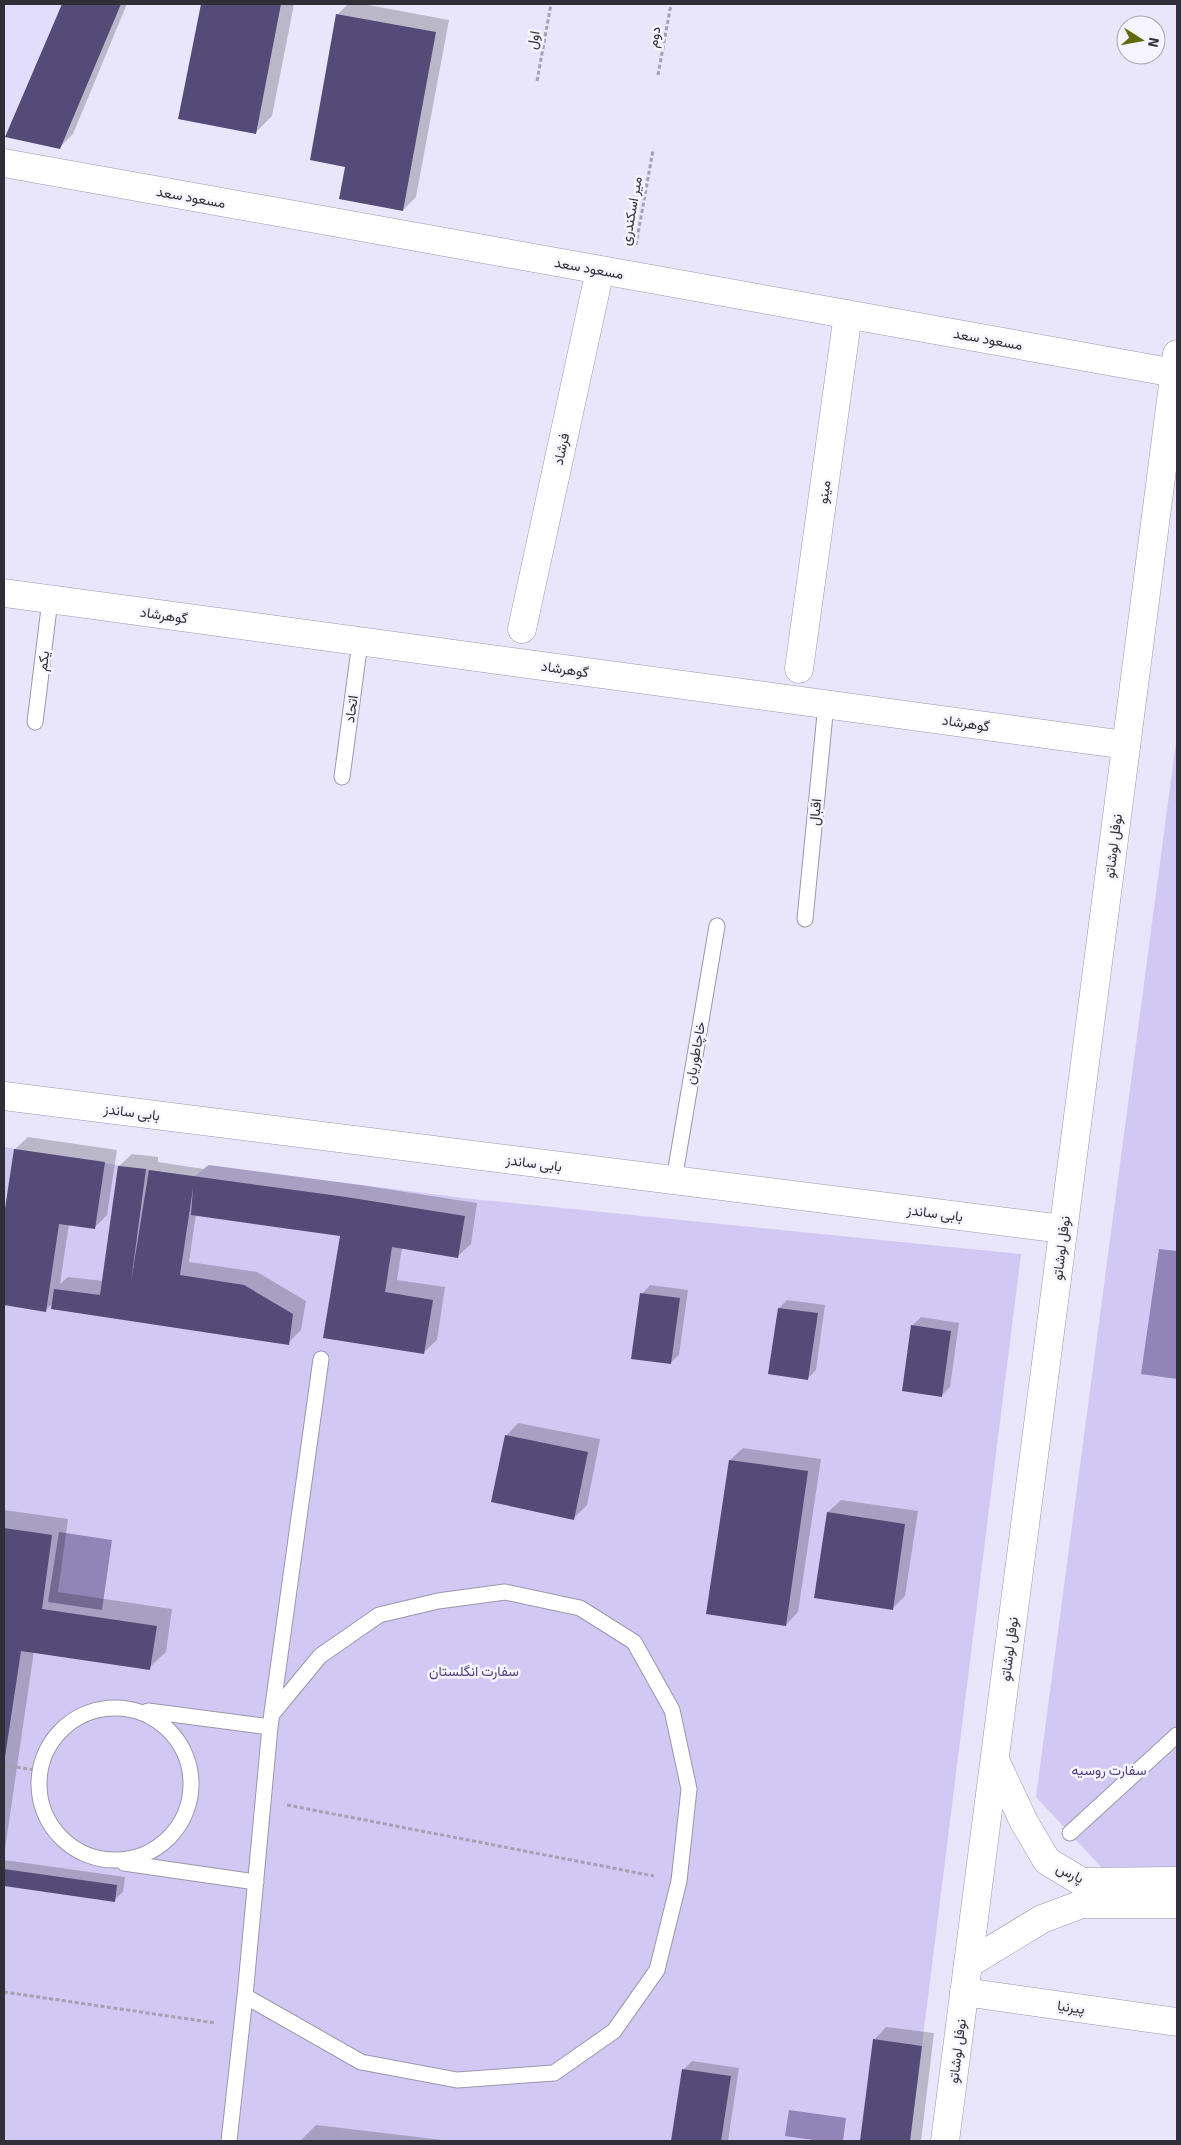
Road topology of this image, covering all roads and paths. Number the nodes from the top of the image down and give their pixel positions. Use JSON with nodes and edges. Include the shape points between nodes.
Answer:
{"nodes":[{"id":1,"x":551,"y":4,"type":"edge"},
{"id":2,"x":671,"y":4,"type":"edge"},
{"id":3,"x":658,"y":75,"type":"dead end"},
{"id":4,"x":537,"y":81,"type":"dead end"},
{"id":5,"x":653,"y":150,"type":"dead end"},
{"id":6,"x":4,"y":163,"type":"edge"},
{"id":7,"x":600,"y":270,"type":"junction"},
{"id":8,"x":631,"y":275,"type":"junction"},
{"id":9,"x":848,"y":314,"type":"junction"},
{"id":10,"x":1176,"y":363,"type":"edge"},
{"id":11,"x":4,"y":593,"type":"edge"},
{"id":12,"x":50,"y":600,"type":"junction"},
{"id":13,"x":522,"y":629,"type":"dead end"},
{"id":14,"x":360,"y":642,"type":"junction"},
{"id":15,"x":799,"y":669,"type":"dead end"},
{"id":16,"x":826,"y":704,"type":"junction"},
{"id":17,"x":35,"y":722,"type":"dead end"},
{"id":18,"x":1126,"y":745,"type":"junction"},
{"id":19,"x":342,"y":777,"type":"dead end"},
{"id":20,"x":805,"y":919,"type":"dead end"},
{"id":21,"x":717,"y":926,"type":"dead end"},
{"id":22,"x":4,"y":1096,"type":"edge"},
{"id":23,"x":674,"y":1180,"type":"junction"},
{"id":24,"x":1064,"y":1229,"type":"junction"},
{"id":25,"x":321,"y":1359,"type":"dead end"},
{"id":26,"x":135,"y":1709,"type":"junction"},
{"id":27,"x":272,"y":1720,"type":"junction"},
{"id":28,"x":1177,"y":1735,"type":"edge"},
{"id":29,"x":995,"y":1760,"type":"junction"},
{"id":30,"x":4,"y":1766,"type":"edge"},
{"id":31,"x":40,"y":1771,"type":"junction"},
{"id":32,"x":264,"y":1801,"type":"junction"},
{"id":33,"x":1070,"y":1833,"type":"dead end"},
{"id":34,"x":108,"y":1860,"type":"junction"},
{"id":35,"x":679,"y":1880,"type":"junction"},
{"id":36,"x":1177,"y":1881,"type":"edge"},
{"id":37,"x":256,"y":1882,"type":"junction"},
{"id":38,"x":1082,"y":1893,"type":"junction"},
{"id":39,"x":1177,"y":1904,"type":"edge"},
{"id":40,"x":968,"y":1964,"type":"junction"},
{"id":41,"x":4,"y":1992,"type":"edge"},
{"id":42,"x":964,"y":1992,"type":"junction"},
{"id":43,"x":245,"y":1996,"type":"junction"},
{"id":44,"x":1177,"y":2022,"type":"edge"},
{"id":45,"x":241,"y":2027,"type":"junction"},
{"id":46,"x":229,"y":2141,"type":"edge"},
{"id":47,"x":945,"y":2141,"type":"edge"}],
"edges":[{"from":1,"to":4,"type":"path","name":"اول"},
{"from":2,"to":3,"type":"path","name":"دوم"},
{"from":5,"to":8,"type":"path","name":"میر اسکندری"},
{"from":6,"to":7,"type":"street","name":"مسعود سعد"},
{"from":7,"to":8,"type":"street","name":"مسعود سعد"},
{"from":7,"to":13,"type":"street","name":"فرشاد"},
{"from":8,"to":9,"type":"street","name":"مسعود سعد"},
{"from":9,"to":10,"type":"street","name":"مسعود سعد"},
{"from":9,"to":15,"type":"street","name":"مینو"},
{"from":10,"to":18,"type":"street","name":"نوفل لوشاتو"},
{"from":11,"to":12,"type":"street","name":"گوهرشاد"},
{"from":12,"to":14,"type":"street","name":"گوهرشاد"},
{"from":12,"to":17,"type":"lane","name":"یکم"},
{"from":14,"to":16,"type":"street","name":"گوهرشاد"},
{"from":14,"to":19,"type":"lane","name":"اتحاد"},
{"from":16,"to":18,"type":"street","name":"گوهرشاد"},
{"from":16,"to":20,"type":"lane","name":"اقبال"},
{"from":18,"to":24,"type":"street","name":"نوفل لوشاتو"},
{"from":21,"to":23,"type":"lane","name":"خاچاطوریان"},
{"from":22,"to":23,"type":"street","name":"بابی ساندز"},
{"from":23,"to":24,"type":"street","name":"بابی ساندز"},
{"from":24,"to":29,"type":"street","name":"نوفل لوشاتو"},
{"from":25,"to":27,"type":"lane"},
{"from":26,"to":27,"type":"lane"},
{"from":26,"to":31,"type":"lane","via":[[110,1707],[85,1713],[64,1727],[48,1747]]},
{"from":26,"to":34,"type":"lane","via":[[158,1720],[176,1737],[188,1760],[192,1785],[188,1810],[175,1832],[157,1849],[133,1858]]},
{"from":27,"to":32,"type":"lane"},
{"from":27,"to":35,"type":"lane","via":[[320,1656],[379,1615],[438,1601],[504,1592],[580,1608],[634,1642],[672,1710],[689,1789]]},
{"from":28,"to":33,"type":"lane"},
{"from":29,"to":38,"type":"street","name":"پارس","via":[[1024,1822],[1047,1861]]},
{"from":29,"to":40,"type":"street","name":"نوفل لوشاتو"},
{"from":30,"to":31,"type":"path"},
{"from":31,"to":34,"type":"lane","via":[[40,1796],[48,1820],[63,1840],[84,1854]]},
{"from":32,"to":35,"type":"path"},
{"from":32,"to":37,"type":"lane"},
{"from":34,"to":37,"type":"lane"},
{"from":35,"to":43,"type":"lane","via":[[657,1970],[614,2031],[554,2073],[457,2080],[361,2062]]},
{"from":36,"to":38,"type":"street","name":"پارس"},
{"from":37,"to":43,"type":"lane"},
{"from":38,"to":39,"type":"street","name":"پارس"},
{"from":38,"to":40,"type":"street","name":"پارس"},
{"from":40,"to":42,"type":"street","name":"نوفل لوشاتو"},
{"from":41,"to":45,"type":"path"},
{"from":42,"to":44,"type":"street","name":"پیرنیا"},
{"from":42,"to":47,"type":"street","name":"نوفل لوشاتو"},
{"from":43,"to":45,"type":"lane"},
{"from":45,"to":46,"type":"lane"}]}
